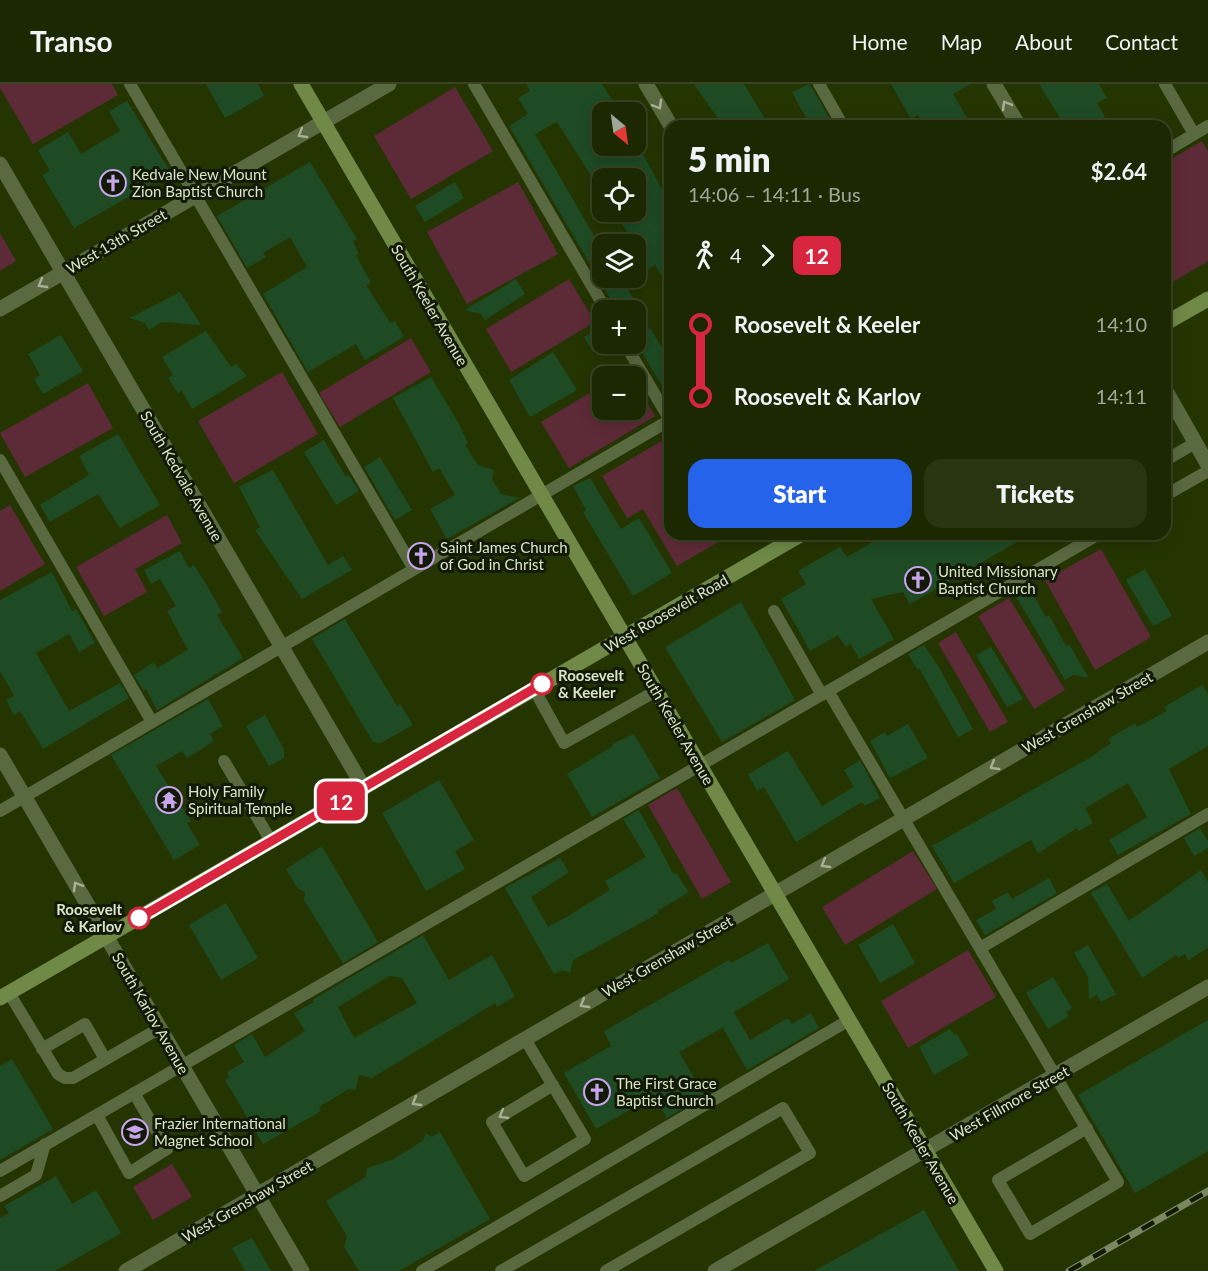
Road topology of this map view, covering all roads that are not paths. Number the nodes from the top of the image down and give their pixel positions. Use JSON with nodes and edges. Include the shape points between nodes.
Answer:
{"nodes":[{"id":1,"x":130,"y":84,"type":"edge"},
{"id":2,"x":301,"y":84,"type":"edge"},
{"id":3,"x":389,"y":84,"type":"edge"},
{"id":4,"x":474,"y":84,"type":"edge"},
{"id":5,"x":646,"y":84,"type":"edge"},
{"id":6,"x":819,"y":84,"type":"edge"},
{"id":7,"x":994,"y":84,"type":"edge"},
{"id":8,"x":1165,"y":84,"type":"edge"},
{"id":9,"x":667,"y":120,"type":"edge"},
{"id":10,"x":840,"y":120,"type":"edge"},
{"id":11,"x":1015,"y":120,"type":"edge"},
{"id":12,"x":323,"y":122,"type":"junction"},
{"id":13,"x":1208,"y":126,"type":"edge"},
{"id":14,"x":1194,"y":134,"type":"junction"},
{"id":15,"x":1171,"y":148,"type":"edge"},
{"id":16,"x":0,"y":164,"type":"edge"},
{"id":17,"x":196,"y":195,"type":"junction"},
{"id":18,"x":63,"y":272,"type":"junction"},
{"id":19,"x":1208,"y":298,"type":"edge"},
{"id":20,"x":600,"y":300,"type":"edge"},
{"id":21,"x":0,"y":309,"type":"edge"},
{"id":22,"x":1171,"y":320,"type":"edge"},
{"id":23,"x":631,"y":354,"type":"edge"},
{"id":24,"x":1171,"y":403,"type":"edge"},
{"id":25,"x":664,"y":410,"type":"edge"},
{"id":26,"x":664,"y":424,"type":"edge"},
{"id":27,"x":1196,"y":443,"type":"junction"},
{"id":28,"x":1171,"y":457,"type":"edge"},
{"id":29,"x":0,"y":460,"type":"edge"},
{"id":30,"x":1208,"y":465,"type":"edge"},
{"id":31,"x":1208,"y":471,"type":"edge"},
{"id":32,"x":1171,"y":492,"type":"edge"},
{"id":33,"x":542,"y":495,"type":"junction"},
{"id":34,"x":792,"y":540,"type":"edge"},
{"id":35,"x":1089,"y":540,"type":"edge"},
{"id":36,"x":414,"y":569,"type":"junction"},
{"id":37,"x":774,"y":611,"type":"dead end"},
{"id":38,"x":625,"y":636,"type":"junction"},
{"id":39,"x":1208,"y":642,"type":"edge"},
{"id":40,"x":282,"y":646,"type":"junction"},
{"id":41,"x":534,"y":689,"type":"junction"},
{"id":42,"x":656,"y":691,"type":"junction"},
{"id":43,"x":825,"y":693,"type":"junction"},
{"id":44,"x":152,"y":722,"type":"junction"},
{"id":45,"x":0,"y":755,"type":"edge"},
{"id":46,"x":224,"y":761,"type":"dead end"},
{"id":47,"x":700,"y":765,"type":"junction"},
{"id":48,"x":364,"y":788,"type":"junction"},
{"id":49,"x":24,"y":797,"type":"junction"},
{"id":50,"x":0,"y":811,"type":"edge"},
{"id":51,"x":1208,"y":814,"type":"edge"},
{"id":52,"x":904,"y":819,"type":"junction"},
{"id":53,"x":271,"y":841,"type":"junction"},
{"id":54,"x":775,"y":894,"type":"junction"},
{"id":55,"x":106,"y":937,"type":"junction"},
{"id":56,"x":980,"y":948,"type":"junction"},
{"id":57,"x":1208,"y":987,"type":"edge"},
{"id":58,"x":5,"y":996,"type":"edge"},
{"id":59,"x":849,"y":1020,"type":"junction"},
{"id":60,"x":160,"y":1028,"type":"junction"},
{"id":61,"x":525,"y":1039,"type":"junction"},
{"id":62,"x":42,"y":1049,"type":"junction"},
{"id":63,"x":105,"y":1059,"type":"junction"},
{"id":64,"x":182,"y":1066,"type":"junction"},
{"id":65,"x":1056,"y":1075,"type":"junction"},
{"id":66,"x":553,"y":1085,"type":"junction"},
{"id":67,"x":134,"y":1093,"type":"junction"},
{"id":68,"x":97,"y":1115,"type":"junction"},
{"id":69,"x":1087,"y":1128,"type":"junction"},
{"id":70,"x":45,"y":1144,"type":"junction"},
{"id":71,"x":926,"y":1151,"type":"junction"},
{"id":72,"x":0,"y":1171,"type":"edge"},
{"id":73,"x":257,"y":1194,"type":"junction"},
{"id":74,"x":0,"y":1196,"type":"edge"},
{"id":75,"x":126,"y":1271,"type":"edge"},
{"id":76,"x":302,"y":1271,"type":"edge"},
{"id":77,"x":422,"y":1271,"type":"edge"},
{"id":78,"x":501,"y":1271,"type":"edge"},
{"id":79,"x":606,"y":1271,"type":"edge"},
{"id":80,"x":715,"y":1271,"type":"edge"},
{"id":81,"x":996,"y":1271,"type":"edge"}],
"edges":[{"from":1,"to":17,"type":"lane"},
{"from":2,"to":12,"type":"street","name":"South Keeler Avenue"},
{"from":3,"to":12,"type":"street","name":"West 13th Street"},
{"from":4,"to":20,"type":"lane"},
{"from":5,"to":9,"type":"street","one_way":true},
{"from":6,"to":10,"type":"lane"},
{"from":11,"to":7,"type":"street","one_way":true},
{"from":8,"to":14,"type":"lane"},
{"from":12,"to":17,"type":"street","name":"West 13th Street","one_way":true},
{"from":12,"to":33,"type":"street","name":"South Keeler Avenue"},
{"from":13,"to":14,"type":"lane"},
{"from":14,"to":15,"type":"lane"},
{"from":16,"to":18,"type":"street","name":"South Kedvale Avenue"},
{"from":17,"to":18,"type":"street","name":"West 13th Street"},
{"from":17,"to":36,"type":"lane"},
{"from":18,"to":21,"type":"street","name":"West 13th Street","one_way":true},
{"from":18,"to":40,"type":"street","name":"South Kedvale Avenue"},
{"from":19,"to":22,"type":"street"},
{"from":23,"to":25,"type":"lane"},
{"from":24,"to":27,"type":"street"},
{"from":26,"to":33,"type":"lane"},
{"from":27,"to":28,"type":"lane"},
{"from":27,"to":30,"type":"street"},
{"from":29,"to":44,"type":"lane"},
{"from":31,"to":32,"type":"lane"},
{"from":33,"to":36,"type":"lane"},
{"from":33,"to":38,"type":"street","name":"South Keeler Avenue"},
{"from":34,"to":38,"type":"street","name":"West Roosevelt Road"},
{"from":35,"to":43,"type":"lane"},
{"from":36,"to":40,"type":"lane"},
{"from":37,"to":43,"type":"lane"},
{"from":38,"to":41,"type":"street","name":"West Roosevelt Road"},
{"from":38,"to":42,"type":"street","name":"South Keeler Avenue"},
{"from":39,"to":52,"type":"street","name":"West Grenshaw Street","one_way":true},
{"from":40,"to":44,"type":"lane"},
{"from":40,"to":48,"type":"street","name":"South Kedvale Avenue"},
{"from":41,"to":42,"type":"lane","via":[[564,743]]},
{"from":41,"to":48,"type":"street","name":"West Roosevelt Road"},
{"from":42,"to":47,"type":"street","name":"South Keeler Avenue"},
{"from":43,"to":47,"type":"lane"},
{"from":43,"to":52,"type":"lane"},
{"from":44,"to":49,"type":"lane"},
{"from":45,"to":49,"type":"street","name":"South Karlov Avenue"},
{"from":46,"to":53,"type":"lane"},
{"from":47,"to":54,"type":"street","name":"South Keeler Avenue"},
{"from":47,"to":64,"type":"lane"},
{"from":48,"to":53,"type":"street","name":"West Roosevelt Road"},
{"from":49,"to":50,"type":"lane"},
{"from":55,"to":49,"type":"street","name":"South Karlov Avenue","one_way":true},
{"from":51,"to":56,"type":"lane"},
{"from":52,"to":54,"type":"street","name":"West Grenshaw Street","one_way":true},
{"from":52,"to":56,"type":"lane"},
{"from":53,"to":55,"type":"street","name":"West Roosevelt Road"},
{"from":54,"to":59,"type":"street","name":"South Keeler Avenue"},
{"from":54,"to":61,"type":"street","name":"West Grenshaw Street","one_way":true},
{"from":55,"to":58,"type":"street","name":"West Roosevelt Road"},
{"from":55,"to":60,"type":"street","name":"South Karlov Avenue"},
{"from":56,"to":65,"type":"lane"},
{"from":57,"to":65,"type":"street","name":"West Fillmore Street"},
{"from":58,"to":62,"type":"lane"},
{"from":59,"to":71,"type":"street","name":"South Keeler Avenue"},
{"from":59,"to":77,"type":"lane"},
{"from":60,"to":63,"type":"lane"},
{"from":60,"to":64,"type":"street","name":"South Karlov Avenue"},
{"from":61,"to":66,"type":"lane"},
{"from":61,"to":73,"type":"street","name":"West Grenshaw Street","one_way":true},
{"from":62,"to":63,"type":"lane","via":[[65,1078],[73,1078]]},
{"from":62,"to":63,"type":"lane","via":[[85,1024]]},
{"from":64,"to":67,"type":"lane"},
{"from":64,"to":73,"type":"street","name":"South Karlov Avenue"},
{"from":65,"to":69,"type":"lane"},
{"from":65,"to":71,"type":"street","name":"West Fillmore Street"},
{"from":66,"to":66,"type":"lane","one_way":true,"via":[[492,1122],[524,1176],[585,1139]]},
{"from":67,"to":68,"type":"lane"},
{"from":67,"to":68,"type":"lane","via":[[167,1149],[129,1173]]},
{"from":68,"to":70,"type":"lane"},
{"from":69,"to":69,"type":"lane","via":[[998,1180],[1030,1234],[1118,1182]]},
{"from":70,"to":72,"type":"lane"},
{"from":70,"to":74,"type":"lane","via":[[36,1175]]},
{"from":71,"to":80,"type":"street","name":"West Fillmore Street"},
{"from":71,"to":81,"type":"street","name":"South Keeler Avenue"},
{"from":73,"to":75,"type":"street","name":"West Grenshaw Street"},
{"from":73,"to":76,"type":"street","name":"South Karlov Avenue"},
{"from":78,"to":79,"type":"lane","via":[[783,1108],[810,1154]]}]}
